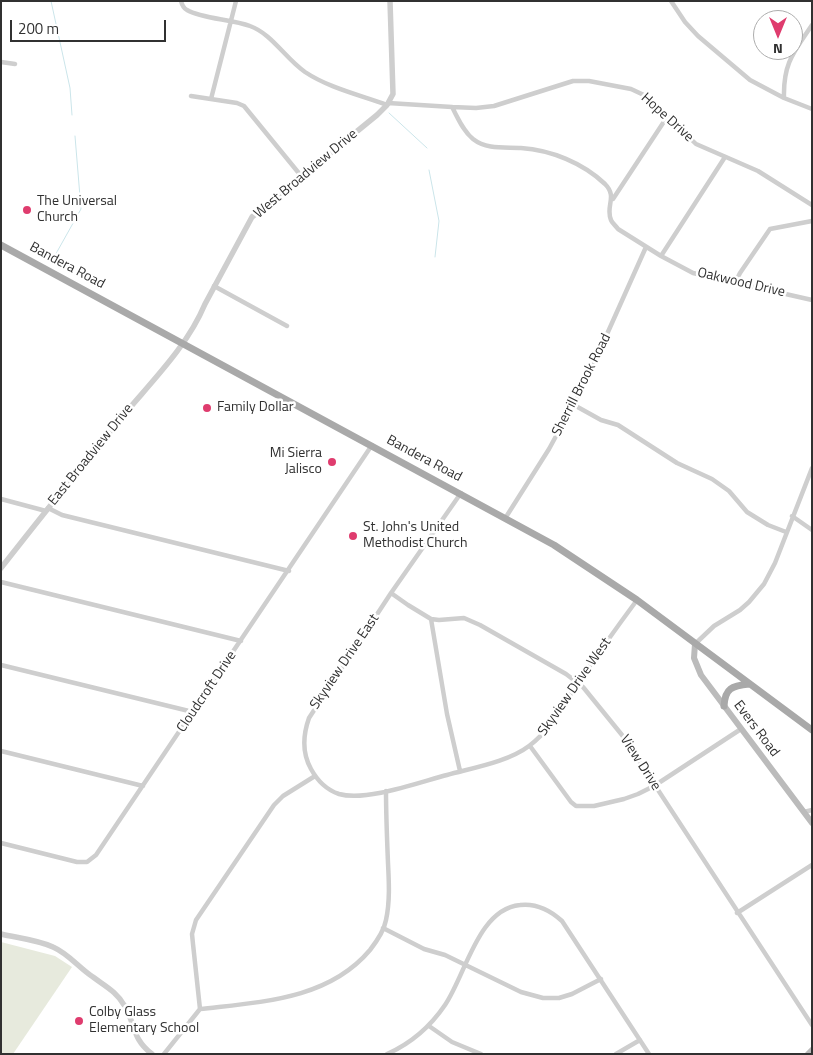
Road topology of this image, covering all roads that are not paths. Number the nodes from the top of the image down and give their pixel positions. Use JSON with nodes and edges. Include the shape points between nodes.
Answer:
{"nodes":[{"id":1,"x":181,"y":1,"type":"edge"},
{"id":2,"x":236,"y":1,"type":"edge"},
{"id":3,"x":390,"y":1,"type":"edge"},
{"id":4,"x":671,"y":1,"type":"edge"},
{"id":5,"x":231,"y":21,"type":"junction"},
{"id":6,"x":812,"y":26,"type":"edge"},
{"id":7,"x":1,"y":62,"type":"edge"},
{"id":8,"x":14,"y":64,"type":"dead end"},
{"id":9,"x":191,"y":96,"type":"dead end"},
{"id":10,"x":784,"y":98,"type":"junction"},
{"id":11,"x":211,"y":99,"type":"junction"},
{"id":12,"x":387,"y":104,"type":"junction"},
{"id":13,"x":452,"y":107,"type":"junction"},
{"id":14,"x":812,"y":109,"type":"edge"},
{"id":15,"x":667,"y":117,"type":"junction"},
{"id":16,"x":725,"y":157,"type":"junction"},
{"id":17,"x":302,"y":177,"type":"junction"},
{"id":18,"x":612,"y":201,"type":"junction"},
{"id":19,"x":812,"y":205,"type":"edge"},
{"id":20,"x":812,"y":221,"type":"edge"},
{"id":21,"x":1,"y":244,"type":"edge"},
{"id":22,"x":646,"y":247,"type":"junction"},
{"id":23,"x":661,"y":256,"type":"junction"},
{"id":24,"x":735,"y":283,"type":"junction"},
{"id":25,"x":214,"y":286,"type":"junction"},
{"id":26,"x":812,"y":300,"type":"edge"},
{"id":27,"x":287,"y":326,"type":"dead end"},
{"id":28,"x":183,"y":343,"type":"junction"},
{"id":29,"x":574,"y":405,"type":"junction"},
{"id":30,"x":372,"y":445,"type":"junction"},
{"id":31,"x":812,"y":468,"type":"edge"},
{"id":32,"x":461,"y":493,"type":"junction"},
{"id":33,"x":1,"y":499,"type":"edge"},
{"id":34,"x":47,"y":510,"type":"junction"},
{"id":35,"x":792,"y":516,"type":"junction"},
{"id":36,"x":506,"y":517,"type":"junction"},
{"id":37,"x":812,"y":530,"type":"edge"},
{"id":38,"x":786,"y":532,"type":"junction"},
{"id":39,"x":1,"y":568,"type":"edge"},
{"id":40,"x":288,"y":570,"type":"junction"},
{"id":41,"x":1,"y":582,"type":"edge"},
{"id":42,"x":392,"y":593,"type":"junction"},
{"id":43,"x":637,"y":600,"type":"junction"},
{"id":44,"x":431,"y":618,"type":"junction"},
{"id":45,"x":241,"y":641,"type":"junction"},
{"id":46,"x":695,"y":644,"type":"junction"},
{"id":47,"x":1,"y":665,"type":"edge"},
{"id":48,"x":578,"y":682,"type":"junction"},
{"id":49,"x":749,"y":684,"type":"junction"},
{"id":50,"x":724,"y":706,"type":"junction"},
{"id":51,"x":193,"y":712,"type":"junction"},
{"id":52,"x":741,"y":729,"type":"junction"},
{"id":53,"x":812,"y":730,"type":"edge"},
{"id":54,"x":530,"y":746,"type":"junction"},
{"id":55,"x":1,"y":751,"type":"edge"},
{"id":56,"x":460,"y":771,"type":"junction"},
{"id":57,"x":315,"y":776,"type":"junction"},
{"id":58,"x":143,"y":786,"type":"junction"},
{"id":59,"x":654,"y":786,"type":"junction"},
{"id":60,"x":386,"y":791,"type":"junction"},
{"id":61,"x":812,"y":810,"type":"edge"},
{"id":62,"x":804,"y":812,"type":"junction"},
{"id":63,"x":812,"y":823,"type":"edge"},
{"id":64,"x":1,"y":843,"type":"edge"},
{"id":65,"x":812,"y":865,"type":"edge"},
{"id":66,"x":737,"y":913,"type":"junction"},
{"id":67,"x":383,"y":928,"type":"junction"},
{"id":68,"x":1,"y":934,"type":"edge"},
{"id":69,"x":465,"y":966,"type":"junction"},
{"id":70,"x":601,"y":979,"type":"junction"},
{"id":71,"x":200,"y":1010,"type":"junction"},
{"id":72,"x":812,"y":1025,"type":"edge"},
{"id":73,"x":429,"y":1026,"type":"junction"},
{"id":74,"x":640,"y":1040,"type":"junction"},
{"id":75,"x":812,"y":1050,"type":"edge"},
{"id":76,"x":152,"y":1054,"type":"edge"},
{"id":77,"x":164,"y":1054,"type":"edge"},
{"id":78,"x":387,"y":1054,"type":"edge"},
{"id":79,"x":481,"y":1054,"type":"edge"},
{"id":80,"x":616,"y":1054,"type":"edge"},
{"id":81,"x":649,"y":1054,"type":"edge"},
{"id":82,"x":808,"y":1054,"type":"edge"}],
"edges":[{"from":1,"to":5,"type":"street","via":[[183,7],[191,12]]},
{"from":2,"to":5,"type":"street"},
{"from":3,"to":12,"type":"street","via":[[394,88]]},
{"from":4,"to":10,"type":"street","via":[[698,36],[738,72]]},
{"from":5,"to":11,"type":"street"},
{"from":5,"to":12,"type":"street","via":[[258,30],[312,76]]},
{"from":6,"to":10,"type":"street","via":[[787,65]]},
{"from":7,"to":8,"type":"street"},
{"from":9,"to":11,"type":"street"},
{"from":10,"to":14,"type":"street"},
{"from":11,"to":17,"type":"street","via":[[244,106]]},
{"from":12,"to":13,"type":"street"},
{"from":12,"to":17,"type":"street","name":"West Broadview Drive"},
{"from":13,"to":15,"type":"street","name":"Hope Drive","via":[[494,106],[566,82],[579,81],[637,91]]},
{"from":13,"to":18,"type":"street","name":"Oakwood Drive","via":[[464,129],[480,143],[539,150],[567,160],[606,185],[611,191]]},
{"from":15,"to":16,"type":"street","name":"Hope Drive","via":[[696,144]]},
{"from":15,"to":18,"type":"street"},
{"from":16,"to":19,"type":"street","name":"Hope Drive","via":[[758,171]]},
{"from":16,"to":23,"type":"street"},
{"from":17,"to":25,"type":"street","name":"West Broadview Drive","via":[[252,217]]},
{"from":18,"to":22,"type":"street","name":"Oakwood Drive","via":[[611,221]]},
{"from":20,"to":24,"type":"street","via":[[770,229]]},
{"from":21,"to":28,"type":"main road","name":"Bandera Road"},
{"from":22,"to":23,"type":"street","name":"Oakwood Drive"},
{"from":22,"to":29,"type":"street","name":"Sherrill Brook Road"},
{"from":23,"to":24,"type":"street","name":"Oakwood Drive","via":[[686,270]]},
{"from":24,"to":26,"type":"street","name":"Oakwood Drive"},
{"from":25,"to":27,"type":"street"},
{"from":25,"to":28,"type":"street","name":"West Broadview Drive"},
{"from":28,"to":30,"type":"main road","name":"Bandera Road"},
{"from":28,"to":34,"type":"street","name":"East Broadview Drive"},
{"from":29,"to":36,"type":"street","name":"Sherrill Brook Road"},
{"from":29,"to":38,"type":"street","via":[[601,420],[618,424],[677,463],[712,479],[729,491],[747,512]]},
{"from":30,"to":32,"type":"main road","name":"Bandera Road"},
{"from":30,"to":40,"type":"street","name":"Cloudcroft Drive"},
{"from":31,"to":35,"type":"street"},
{"from":32,"to":36,"type":"main road","name":"Bandera Road"},
{"from":32,"to":42,"type":"street","name":"Skyview Drive East"},
{"from":33,"to":34,"type":"street"},
{"from":34,"to":39,"type":"street","name":"East Broadview Drive"},
{"from":34,"to":40,"type":"street"},
{"from":35,"to":37,"type":"street"},
{"from":35,"to":38,"type":"street"},
{"from":36,"to":43,"type":"main road","name":"Bandera Road","via":[[563,550]]},
{"from":38,"to":46,"type":"street","via":[[770,574],[757,594]]},
{"from":40,"to":45,"type":"street","name":"Cloudcroft Drive"},
{"from":41,"to":45,"type":"street"},
{"from":42,"to":44,"type":"street","name":"View Drive"},
{"from":42,"to":57,"type":"street","name":"Skyview Drive East","via":[[309,718],[305,753]]},
{"from":43,"to":46,"type":"main road","name":"Bandera Road"},
{"from":43,"to":48,"type":"street","name":"Skyview Drive West"},
{"from":44,"to":48,"type":"street","name":"View Drive","via":[[473,621]]},
{"from":44,"to":56,"type":"street"},
{"from":45,"to":51,"type":"street","name":"Cloudcroft Drive"},
{"from":46,"to":49,"type":"main road","name":"Bandera Road"},
{"from":46,"to":50,"type":"main road","name":"Evers Road","via":[[696,665]]},
{"from":47,"to":51,"type":"street"},
{"from":48,"to":54,"type":"street","name":"Skyview Drive West","via":[[559,713]]},
{"from":48,"to":59,"type":"street","name":"View Drive","via":[[622,734]]},
{"from":49,"to":50,"type":"main road","via":[[738,685],[727,692]]},
{"from":49,"to":53,"type":"main road","name":"Bandera Road"},
{"from":50,"to":52,"type":"main road","name":"Evers Road"},
{"from":51,"to":58,"type":"street","name":"Cloudcroft Drive"},
{"from":52,"to":59,"type":"street"},
{"from":52,"to":62,"type":"main road","name":"Evers Road"},
{"from":54,"to":56,"type":"street","name":"Skyview Drive West","via":[[505,758]]},
{"from":54,"to":59,"type":"street","via":[[576,806],[594,806],[624,799]]},
{"from":55,"to":58,"type":"street"},
{"from":56,"to":60,"type":"street","name":"Skyview Drive West"},
{"from":57,"to":60,"type":"street","name":"Skyview Drive East","via":[[332,790],[346,795]]},
{"from":57,"to":71,"type":"street","via":[[274,805],[196,920],[192,944]]},
{"from":58,"to":64,"type":"street","name":"Cloudcroft Drive","via":[[90,861],[77,862]]},
{"from":59,"to":66,"type":"street","name":"View Drive"},
{"from":60,"to":67,"type":"street","via":[[389,887],[387,918]]},
{"from":61,"to":62,"type":"street"},
{"from":62,"to":63,"type":"main road","name":"Evers Road"},
{"from":65,"to":66,"type":"street"},
{"from":66,"to":72,"type":"street","name":"View Drive"},
{"from":67,"to":69,"type":"street","via":[[418,947]]},
{"from":67,"to":71,"type":"street","via":[[377,941],[352,968],[312,990],[277,1000]]},
{"from":68,"to":76,"type":"street","via":[[52,947],[114,992],[127,1010],[140,1043]]},
{"from":69,"to":70,"type":"street","via":[[521,992],[543,998],[565,997]]},
{"from":69,"to":70,"type":"street","via":[[489,922],[504,909],[520,905],[540,907],[562,921]]},
{"from":69,"to":73,"type":"street","via":[[446,1003]]},
{"from":70,"to":74,"type":"street"},
{"from":71,"to":77,"type":"street"},
{"from":73,"to":78,"type":"street"},
{"from":73,"to":79,"type":"street","via":[[452,1042]]},
{"from":74,"to":80,"type":"street"},
{"from":74,"to":81,"type":"street"},
{"from":75,"to":82,"type":"main road"}]}
